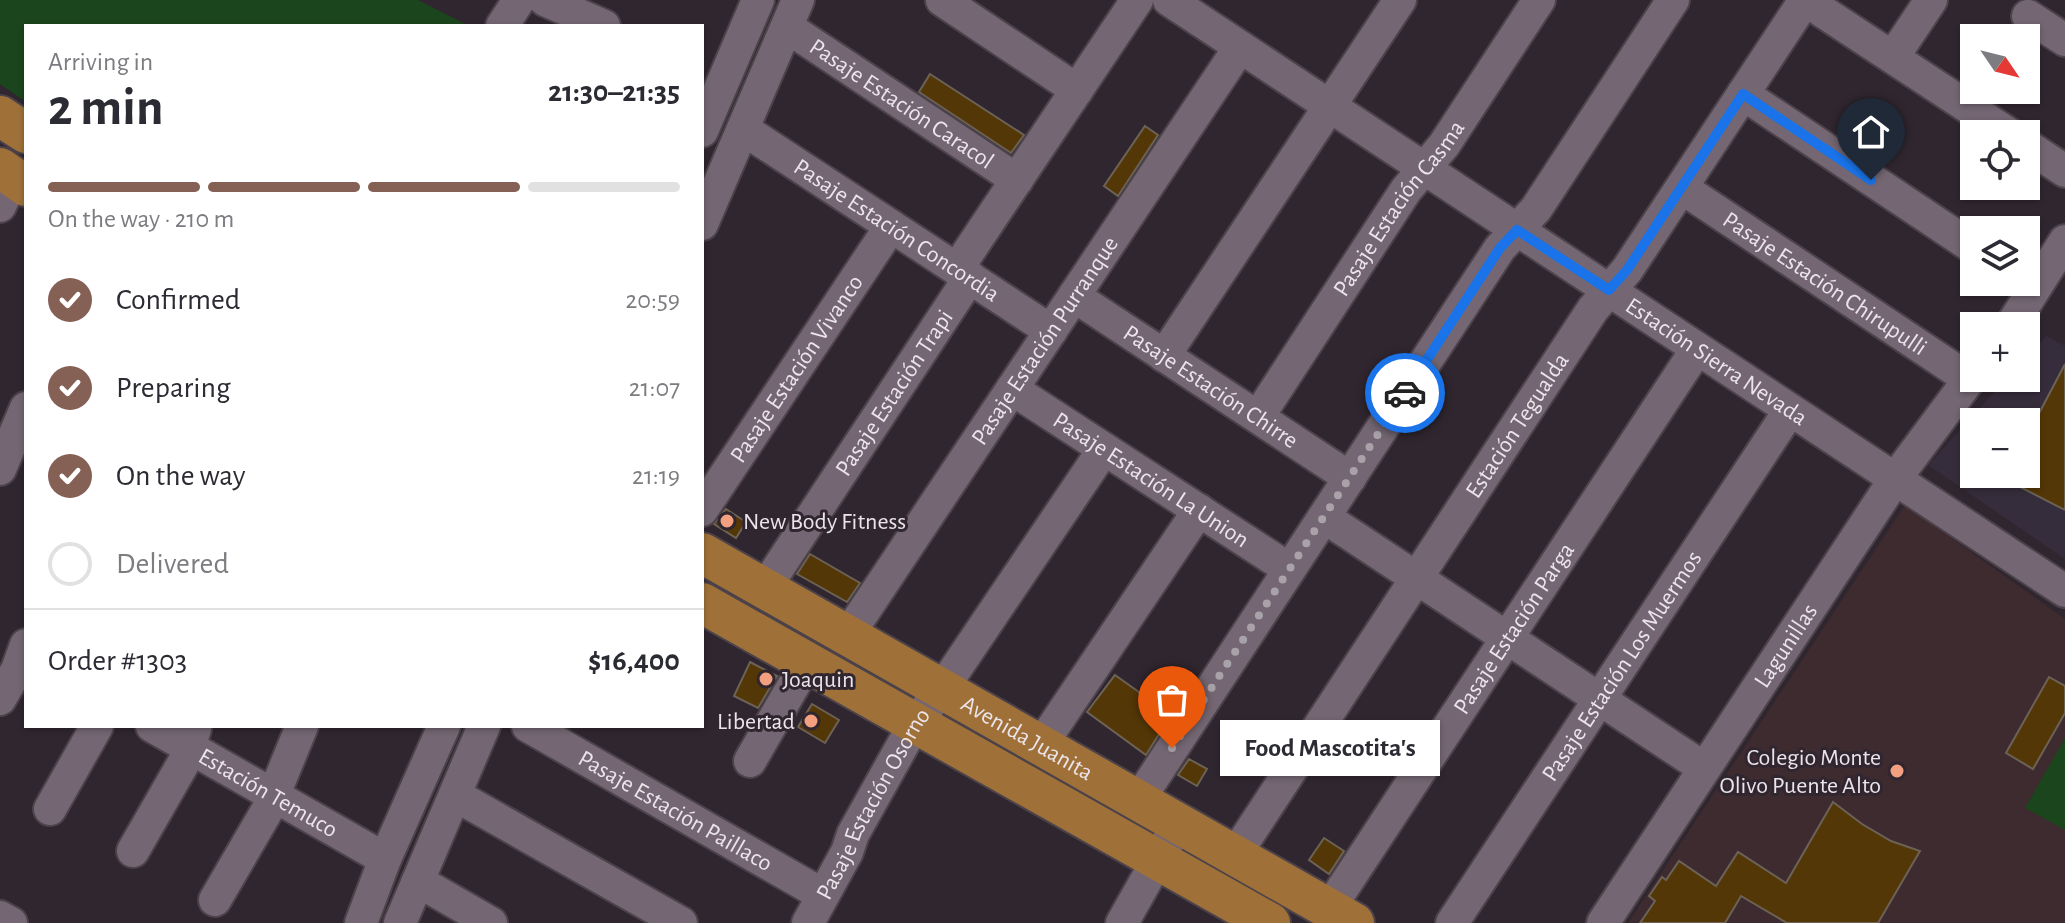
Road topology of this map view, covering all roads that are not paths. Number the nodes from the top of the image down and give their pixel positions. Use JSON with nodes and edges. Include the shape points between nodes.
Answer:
{"nodes":[{"id":1,"x":519,"y":0,"type":"edge"},
{"id":2,"x":545,"y":0,"type":"edge"},
{"id":3,"x":758,"y":0,"type":"edge"},
{"id":4,"x":942,"y":0,"type":"edge"},
{"id":5,"x":1137,"y":0,"type":"edge"},
{"id":6,"x":1169,"y":0,"type":"edge"},
{"id":7,"x":1400,"y":0,"type":"edge"},
{"id":8,"x":1539,"y":0,"type":"edge"},
{"id":9,"x":1673,"y":0,"type":"edge"},
{"id":10,"x":1805,"y":0,"type":"edge"},
{"id":11,"x":1931,"y":0,"type":"edge"},
{"id":12,"x":793,"y":14,"type":"edge"},
{"id":13,"x":2028,"y":16,"type":"dead end"},
{"id":14,"x":503,"y":24,"type":"edge"},
{"id":15,"x":599,"y":24,"type":"edge"},
{"id":16,"x":2065,"y":40,"type":"edge"},
{"id":17,"x":1240,"y":47,"type":"junction"},
{"id":18,"x":1893,"y":57,"type":"junction"},
{"id":19,"x":713,"y":74,"type":"edge"},
{"id":20,"x":1077,"y":90,"type":"junction"},
{"id":21,"x":1743,"y":94,"type":"junction"},
{"id":22,"x":1330,"y":106,"type":"junction"},
{"id":23,"x":0,"y":116,"type":"edge"},
{"id":24,"x":1988,"y":120,"type":"edge"},
{"id":25,"x":704,"y":121,"type":"edge"},
{"id":26,"x":743,"y":129,"type":"junction"},
{"id":27,"x":24,"y":132,"type":"edge"},
{"id":28,"x":2040,"y":154,"type":"edge"},
{"id":29,"x":1424,"y":168,"type":"junction"},
{"id":30,"x":2065,"y":171,"type":"edge"},
{"id":31,"x":1017,"y":180,"type":"junction"},
{"id":32,"x":1682,"y":188,"type":"junction"},
{"id":33,"x":704,"y":219,"type":"edge"},
{"id":34,"x":891,"y":226,"type":"junction"},
{"id":35,"x":1517,"y":230,"type":"junction"},
{"id":36,"x":1960,"y":239,"type":"edge"},
{"id":37,"x":2065,"y":241,"type":"edge"},
{"id":38,"x":963,"y":273,"type":"junction"},
{"id":39,"x":2040,"y":273,"type":"edge"},
{"id":40,"x":1609,"y":290,"type":"junction"},
{"id":41,"x":1074,"y":296,"type":"junction"},
{"id":42,"x":1051,"y":331,"type":"junction"},
{"id":43,"x":1697,"y":349,"type":"junction"},
{"id":44,"x":1164,"y":356,"type":"junction"},
{"id":45,"x":1960,"y":368,"type":"edge"},
{"id":46,"x":1012,"y":389,"type":"junction"},
{"id":47,"x":1960,"y":392,"type":"edge"},
{"id":48,"x":1790,"y":410,"type":"junction"},
{"id":49,"x":24,"y":413,"type":"edge"},
{"id":50,"x":1258,"y":417,"type":"junction"},
{"id":51,"x":1104,"y":449,"type":"junction"},
{"id":52,"x":0,"y":469,"type":"edge"},
{"id":53,"x":1350,"y":478,"type":"junction"},
{"id":54,"x":1895,"y":479,"type":"junction"},
{"id":55,"x":704,"y":507,"type":"edge"},
{"id":56,"x":1199,"y":510,"type":"junction"},
{"id":57,"x":1324,"y":517,"type":"junction"},
{"id":58,"x":704,"y":554,"type":"edge"},
{"id":59,"x":1289,"y":569,"type":"junction"},
{"id":60,"x":1416,"y":578,"type":"junction"},
{"id":61,"x":765,"y":588,"type":"junction"},
{"id":62,"x":2065,"y":591,"type":"edge"},
{"id":63,"x":704,"y":610,"type":"edge"},
{"id":64,"x":848,"y":635,"type":"junction"},
{"id":65,"x":1507,"y":638,"type":"junction"},
{"id":66,"x":19,"y":647,"type":"edge"},
{"id":67,"x":807,"y":662,"type":"junction"},
{"id":68,"x":942,"y":689,"type":"junction"},
{"id":69,"x":0,"y":699,"type":"edge"},
{"id":70,"x":1599,"y":699,"type":"junction"},
{"id":71,"x":915,"y":723,"type":"junction"},
{"id":72,"x":96,"y":728,"type":"edge"},
{"id":73,"x":159,"y":728,"type":"edge"},
{"id":74,"x":301,"y":728,"type":"edge"},
{"id":75,"x":443,"y":728,"type":"edge"},
{"id":76,"x":483,"y":728,"type":"edge"},
{"id":77,"x":531,"y":728,"type":"edge"},
{"id":78,"x":192,"y":737,"type":"edge"},
{"id":79,"x":1041,"y":745,"type":"junction"},
{"id":80,"x":750,"y":761,"type":"dead end"},
{"id":81,"x":1704,"y":768,"type":"junction"},
{"id":82,"x":273,"y":795,"type":"junction"},
{"id":83,"x":455,"y":795,"type":"junction"},
{"id":84,"x":1138,"y":801,"type":"junction"},
{"id":85,"x":50,"y":809,"type":"dead end"},
{"id":86,"x":1178,"y":823,"type":"junction"},
{"id":87,"x":133,"y":851,"type":"dead end"},
{"id":88,"x":1235,"y":855,"type":"junction"},
{"id":89,"x":385,"y":859,"type":"junction"},
{"id":90,"x":1158,"y":860,"type":"junction"},
{"id":91,"x":418,"y":881,"type":"junction"},
{"id":92,"x":823,"y":895,"type":"junction"},
{"id":93,"x":215,"y":900,"type":"dead end"},
{"id":94,"x":1341,"y":916,"type":"edge"},
{"id":95,"x":361,"y":923,"type":"edge"},
{"id":96,"x":400,"y":923,"type":"edge"},
{"id":97,"x":491,"y":923,"type":"edge"},
{"id":98,"x":681,"y":923,"type":"edge"},
{"id":99,"x":808,"y":923,"type":"edge"},
{"id":100,"x":1122,"y":923,"type":"edge"},
{"id":101,"x":1270,"y":923,"type":"edge"},
{"id":102,"x":1452,"y":923,"type":"edge"},
{"id":103,"x":1603,"y":923,"type":"edge"}],
"edges":[{"from":1,"to":14,"type":"street"},
{"from":2,"to":15,"type":"street"},
{"from":3,"to":19,"type":"street"},
{"from":4,"to":20,"type":"street"},
{"from":5,"to":20,"type":"street","name":"Pasaje Estación Trapi"},
{"from":6,"to":17,"type":"street","name":"Estación Sierra Nevada"},
{"from":7,"to":22,"type":"street"},
{"from":8,"to":29,"type":"street","name":"Pasaje Estación Casma"},
{"from":9,"to":35,"type":"street"},
{"from":10,"to":18,"type":"street"},
{"from":10,"to":21,"type":"street","name":"Estación Tegualda"},
{"from":11,"to":18,"type":"street"},
{"from":12,"to":26,"type":"street"},
{"from":12,"to":31,"type":"street","name":"Pasaje Estación Caracol"},
{"from":13,"to":16,"type":"street"},
{"from":17,"to":22,"type":"street","name":"Estación Sierra Nevada"},
{"from":17,"to":41,"type":"street","name":"Pasaje Estación Purranque"},
{"from":18,"to":24,"type":"street"},
{"from":19,"to":25,"type":"street"},
{"from":20,"to":31,"type":"street","name":"Pasaje Estación Trapi"},
{"from":21,"to":32,"type":"street","name":"Estación Tegualda"},
{"from":21,"to":36,"type":"street"},
{"from":22,"to":29,"type":"street","name":"Estación Sierra Nevada"},
{"from":22,"to":44,"type":"street"},
{"from":23,"to":27,"type":"main road"},
{"from":26,"to":33,"type":"street"},
{"from":26,"to":34,"type":"street","name":"Pasaje Estación Concordia"},
{"from":28,"to":30,"type":"street"},
{"from":29,"to":35,"type":"street","name":"Estación Sierra Nevada"},
{"from":29,"to":50,"type":"street","name":"Pasaje Estación Casma"},
{"from":31,"to":38,"type":"street","name":"Pasaje Estación Trapi"},
{"from":32,"to":40,"type":"street","name":"Estación Tegualda"},
{"from":32,"to":45,"type":"street","name":"Pasaje Estación Chirupulli"},
{"from":34,"to":38,"type":"street","name":"Pasaje Estación Concordia"},
{"from":34,"to":55,"type":"street","name":"Pasaje Estación Vivanco"},
{"from":35,"to":40,"type":"street","name":"Estación Sierra Nevada"},
{"from":35,"to":53,"type":"street","via":[[1500,248]]},
{"from":37,"to":39,"type":"street"},
{"from":38,"to":42,"type":"street","name":"Pasaje Estación Concordia"},
{"from":38,"to":61,"type":"street","name":"Pasaje Estación Trapi"},
{"from":40,"to":43,"type":"street","name":"Estación Sierra Nevada"},
{"from":40,"to":60,"type":"street","name":"Estación Tegualda"},
{"from":41,"to":42,"type":"street","name":"Pasaje Estación Purranque"},
{"from":41,"to":44,"type":"street","name":"Pasaje Estación Chirre"},
{"from":42,"to":46,"type":"street","name":"Pasaje Estación Purranque"},
{"from":43,"to":48,"type":"street","name":"Estación Sierra Nevada"},
{"from":43,"to":65,"type":"street","name":"Pasaje Estación Parga"},
{"from":44,"to":50,"type":"street","name":"Pasaje Estación Chirre"},
{"from":46,"to":51,"type":"street","name":"Pasaje Estación La Union"},
{"from":46,"to":64,"type":"street","name":"Pasaje Estación Purranque"},
{"from":47,"to":54,"type":"street","name":"Lagunillas"},
{"from":48,"to":54,"type":"street","name":"Estación Sierra Nevada"},
{"from":48,"to":70,"type":"street","name":"Pasaje Estación Los Muermos"},
{"from":49,"to":52,"type":"street"},
{"from":50,"to":53,"type":"street","name":"Pasaje Estación Chirre"},
{"from":51,"to":56,"type":"street","name":"Pasaje Estación La Union"},
{"from":51,"to":68,"type":"street","name":"Pasaje Estación Osorno"},
{"from":53,"to":57,"type":"street"},
{"from":54,"to":62,"type":"street","name":"Estación Sierra Nevada"},
{"from":54,"to":81,"type":"street","name":"Lagunillas"},
{"from":56,"to":59,"type":"street","name":"Pasaje Estación La Union"},
{"from":56,"to":79,"type":"street"},
{"from":57,"to":59,"type":"street"},
{"from":57,"to":60,"type":"street"},
{"from":58,"to":61,"type":"main road","name":"Avenida Juanita"},
{"from":59,"to":84,"type":"street"},
{"from":60,"to":65,"type":"street"},
{"from":60,"to":88,"type":"street","name":"Estación Tegualda"},
{"from":61,"to":64,"type":"main road","name":"Avenida Juanita"},
{"from":63,"to":67,"type":"main road","name":"Avenida Juanita"},
{"from":64,"to":68,"type":"main road","name":"Avenida Juanita"},
{"from":65,"to":70,"type":"street"},
{"from":65,"to":94,"type":"street","name":"Pasaje Estación Parga"},
{"from":66,"to":69,"type":"street","via":[[17,670]]},
{"from":67,"to":71,"type":"main road","name":"Avenida Juanita"},
{"from":67,"to":80,"type":"street"},
{"from":68,"to":71,"type":"street","name":"Pasaje Estación Osorno"},
{"from":68,"to":79,"type":"main road","name":"Avenida Juanita"},
{"from":70,"to":81,"type":"street"},
{"from":70,"to":102,"type":"street","name":"Pasaje Estación Los Muermos"},
{"from":71,"to":90,"type":"main road","name":"Avenida Juanita"},
{"from":71,"to":92,"type":"street","name":"Pasaje Estación Osorno"},
{"from":72,"to":85,"type":"street"},
{"from":73,"to":78,"type":"street","name":"Estación Temuco"},
{"from":74,"to":82,"type":"street"},
{"from":75,"to":89,"type":"street"},
{"from":76,"to":83,"type":"street"},
{"from":77,"to":92,"type":"street","name":"Pasaje Estación Paillaco"},
{"from":78,"to":82,"type":"street","name":"Estación Temuco"},
{"from":78,"to":87,"type":"street","via":[[184,762]]},
{"from":79,"to":84,"type":"main road","name":"Avenida Juanita"},
{"from":81,"to":103,"type":"street","name":"Lagunillas"},
{"from":82,"to":89,"type":"street","name":"Estación Temuco"},
{"from":82,"to":93,"type":"street"},
{"from":83,"to":91,"type":"street"},
{"from":83,"to":98,"type":"street"},
{"from":84,"to":86,"type":"main road","name":"Avenida Juanita"},
{"from":86,"to":88,"type":"main road","name":"Avenida Juanita"},
{"from":86,"to":90,"type":"street"},
{"from":88,"to":94,"type":"main road","name":"Avenida Juanita"},
{"from":89,"to":95,"type":"street"},
{"from":90,"to":100,"type":"street"},
{"from":90,"to":101,"type":"main road","name":"Avenida Juanita"},
{"from":91,"to":96,"type":"street"},
{"from":91,"to":97,"type":"street"},
{"from":92,"to":99,"type":"street","name":"Pasaje Estación Osorno"}]}
